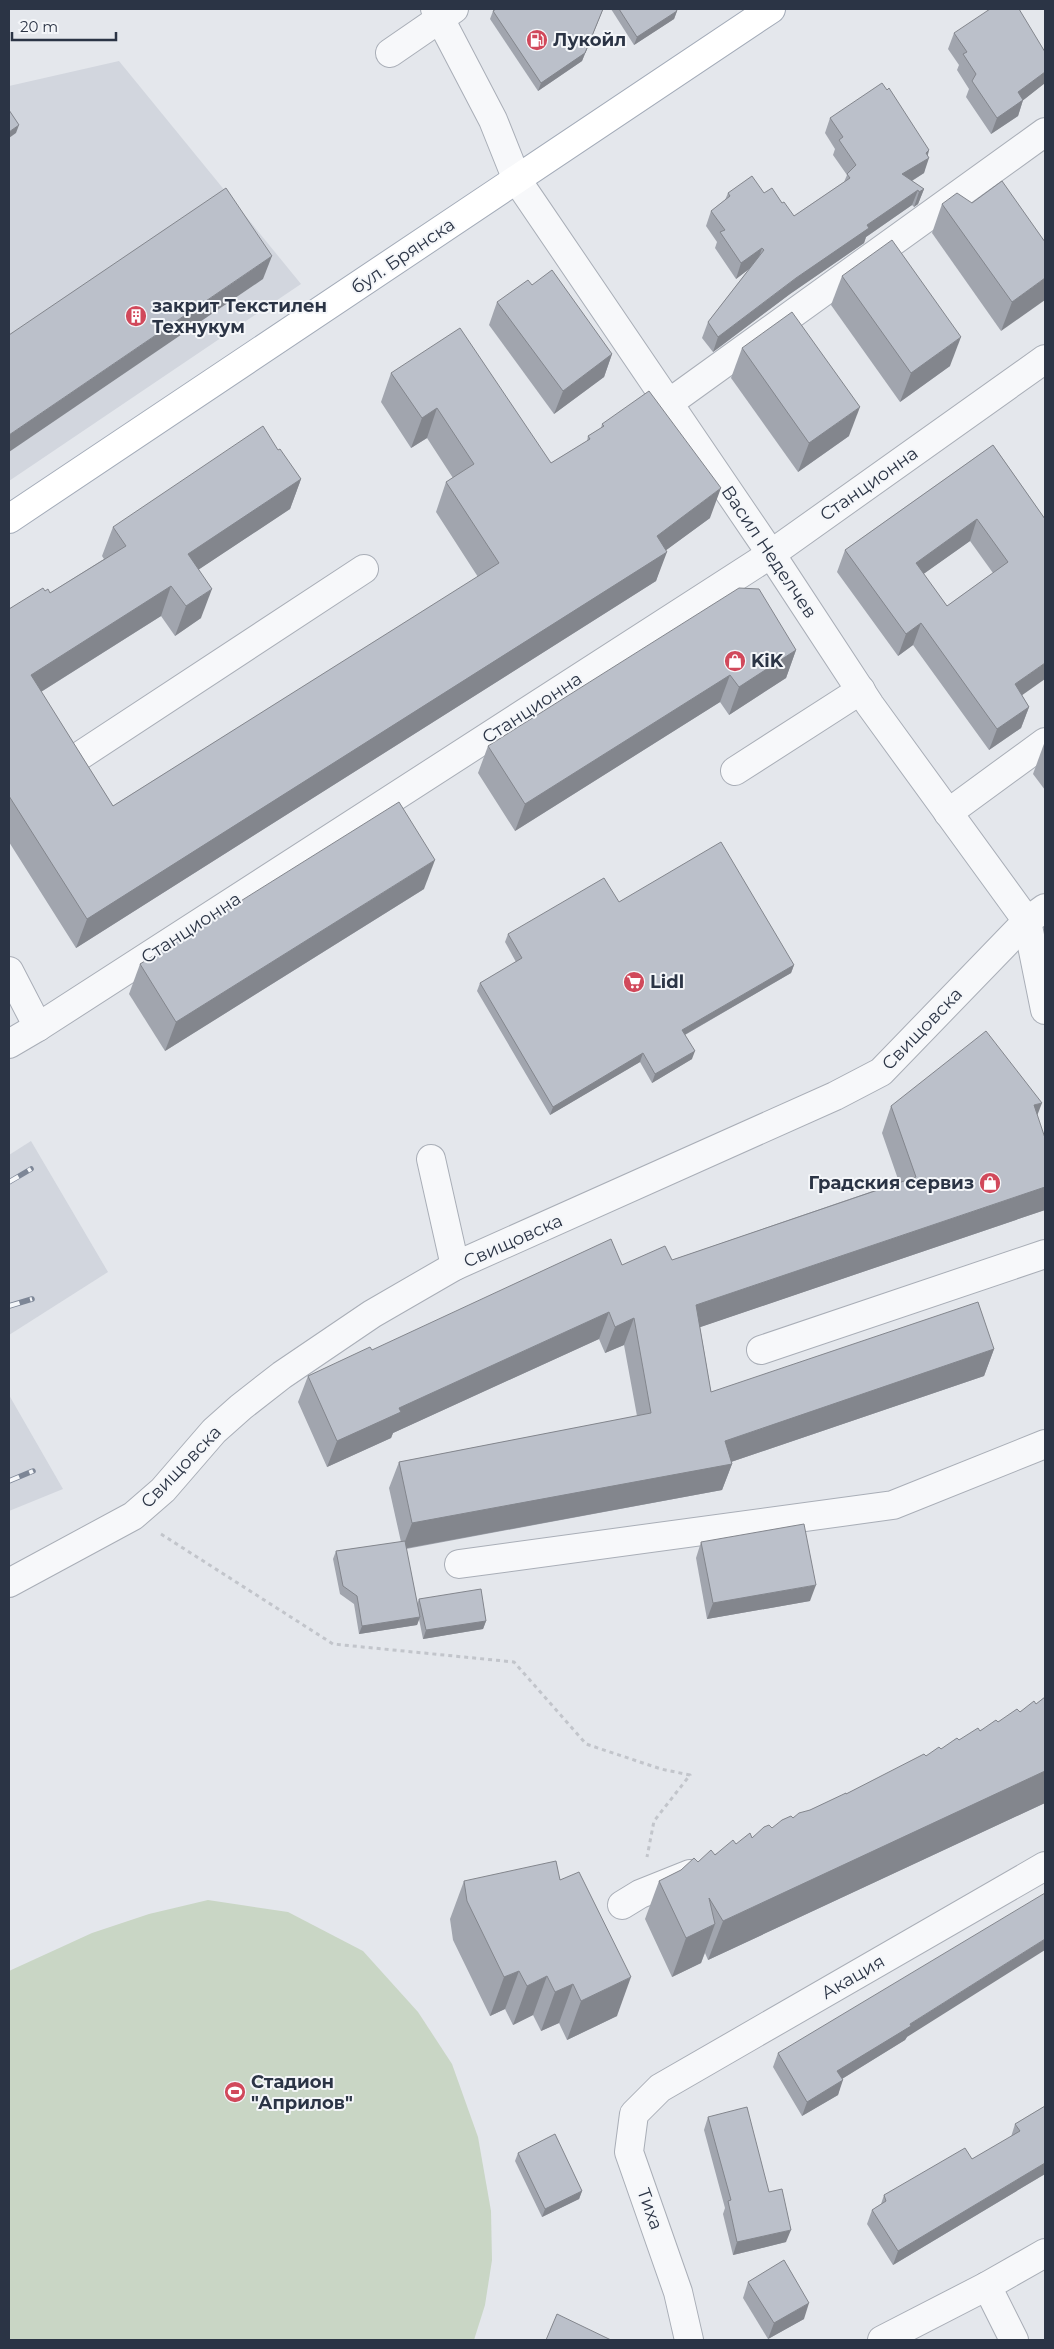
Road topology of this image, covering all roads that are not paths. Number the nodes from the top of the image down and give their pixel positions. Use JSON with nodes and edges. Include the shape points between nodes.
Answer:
{"nodes":[{"id":1,"x":772,"y":9,"type":"edge"},
{"id":2,"x":443,"y":12,"type":"edge"},
{"id":3,"x":390,"y":53,"type":"dead end"},
{"id":4,"x":1045,"y":132,"type":"edge"},
{"id":5,"x":517,"y":180,"type":"junction"},
{"id":6,"x":1045,"y":359,"type":"edge"},
{"id":7,"x":669,"y":403,"type":"junction"},
{"id":8,"x":9,"y":519,"type":"edge"},
{"id":9,"x":771,"y":554,"type":"junction"},
{"id":10,"x":364,"y":569,"type":"dead end"},
{"id":11,"x":861,"y":690,"type":"junction"},
{"id":12,"x":1045,"y":742,"type":"edge"},
{"id":13,"x":78,"y":757,"type":"edge"},
{"id":14,"x":735,"y":771,"type":"dead end"},
{"id":15,"x":948,"y":813,"type":"junction"},
{"id":16,"x":1036,"y":914,"type":"edge"},
{"id":17,"x":9,"y":971,"type":"edge"},
{"id":18,"x":1045,"y":1010,"type":"edge"},
{"id":19,"x":38,"y":1027,"type":"junction"},
{"id":20,"x":9,"y":1044,"type":"edge"},
{"id":21,"x":431,"y":1159,"type":"dead end"},
{"id":22,"x":1045,"y":1254,"type":"edge"},
{"id":23,"x":455,"y":1266,"type":"junction"},
{"id":24,"x":761,"y":1350,"type":"dead end"},
{"id":25,"x":1045,"y":1444,"type":"edge"},
{"id":26,"x":459,"y":1564,"type":"dead end"},
{"id":27,"x":9,"y":1583,"type":"edge"},
{"id":28,"x":712,"y":1865,"type":"edge"},
{"id":29,"x":1045,"y":1866,"type":"edge"},
{"id":30,"x":631,"y":1900,"type":"road end"},
{"id":31,"x":660,"y":2088,"type":"joint"},
{"id":32,"x":1045,"y":2253,"type":"edge"},
{"id":33,"x":987,"y":2286,"type":"junction"},
{"id":34,"x":688,"y":2340,"type":"edge"},
{"id":35,"x":882,"y":2340,"type":"edge"},
{"id":36,"x":1014,"y":2340,"type":"edge"}],
"edges":[{"from":1,"to":5,"type":"main road","name":"бул. Брянска"},
{"from":2,"to":3,"type":"street"},
{"from":2,"to":5,"type":"street","name":"Васил Неделчев"},
{"from":4,"to":7,"type":"street"},
{"from":5,"to":7,"type":"street","name":"Васил Неделчев"},
{"from":5,"to":8,"type":"main road","name":"бул. Брянска"},
{"from":6,"to":9,"type":"street","name":"Станционна"},
{"from":7,"to":9,"type":"street","name":"Васил Неделчев"},
{"from":9,"to":11,"type":"street","name":"Васил Неделчев"},
{"from":9,"to":19,"type":"street","name":"Станционна"},
{"from":10,"to":13,"type":"street"},
{"from":11,"to":14,"type":"street"},
{"from":11,"to":15,"type":"street","name":"Васил Неделчев"},
{"from":12,"to":15,"type":"street"},
{"from":15,"to":16,"type":"street","name":"Васил Неделчев"},
{"from":16,"to":18,"type":"street"},
{"from":16,"to":23,"type":"street","name":"Свищовска","via":[[881,1072],[826,1100]]},
{"from":17,"to":19,"type":"street"},
{"from":19,"to":20,"type":"street","name":"Станционна"},
{"from":21,"to":23,"type":"street"},
{"from":22,"to":24,"type":"street"},
{"from":23,"to":27,"type":"street","name":"Свищовска","via":[[372,1314],[282,1375],[214,1431],[164,1490],[133,1516]]},
{"from":25,"to":26,"type":"street","via":[[893,1506]]},
{"from":28,"to":30,"type":"street"},
{"from":29,"to":31,"type":"street","name":"Акация"},
{"from":31,"to":34,"type":"street","name":"Тиха","via":[[634,2114],[629,2152],[678,2292]]},
{"from":32,"to":33,"type":"street"},
{"from":33,"to":35,"type":"street"},
{"from":33,"to":36,"type":"street"}]}
